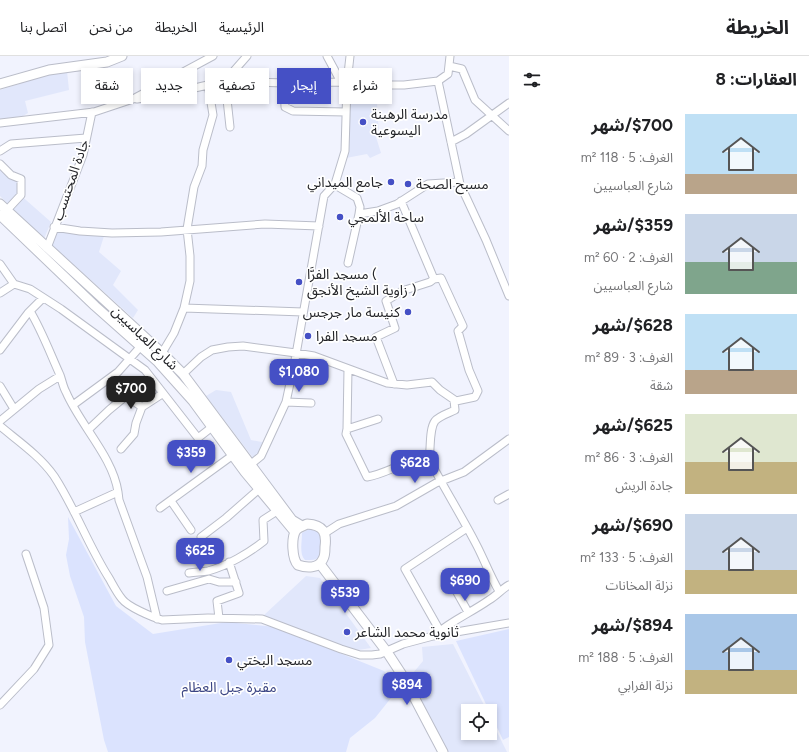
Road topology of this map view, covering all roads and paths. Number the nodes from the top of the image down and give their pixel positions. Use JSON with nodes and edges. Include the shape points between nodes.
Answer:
{"nodes":[{"id":1,"x":122,"y":56,"type":"edge"},
{"id":2,"x":213,"y":56,"type":"edge"},
{"id":3,"x":247,"y":56,"type":"edge"},
{"id":4,"x":327,"y":56,"type":"edge"},
{"id":5,"x":350,"y":56,"type":"edge"},
{"id":6,"x":450,"y":56,"type":"edge"},
{"id":7,"x":449,"y":66,"type":"junction"},
{"id":8,"x":236,"y":68,"type":"edge"},
{"id":9,"x":347,"y":68,"type":"edge"},
{"id":10,"x":339,"y":76,"type":"edge"},
{"id":11,"x":438,"y":81,"type":"junction"},
{"id":12,"x":0,"y":84,"type":"edge"},
{"id":13,"x":205,"y":85,"type":"edge"},
{"id":14,"x":392,"y":85,"type":"edge"},
{"id":15,"x":133,"y":99,"type":"joint"},
{"id":16,"x":509,"y":103,"type":"edge"},
{"id":17,"x":117,"y":104,"type":"edge"},
{"id":18,"x":211,"y":104,"type":"edge"},
{"id":19,"x":228,"y":104,"type":"edge"},
{"id":20,"x":285,"y":104,"type":"edge"},
{"id":21,"x":345,"y":104,"type":"edge"},
{"id":22,"x":92,"y":112,"type":"junction"},
{"id":23,"x":346,"y":112,"type":"junction"},
{"id":24,"x":492,"y":116,"type":"junction"},
{"id":25,"x":0,"y":123,"type":"edge"},
{"id":26,"x":230,"y":127,"type":"dead end"},
{"id":27,"x":509,"y":131,"type":"edge"},
{"id":28,"x":86,"y":138,"type":"junction"},
{"id":29,"x":451,"y":142,"type":"junction"},
{"id":30,"x":0,"y":151,"type":"edge"},
{"id":31,"x":0,"y":164,"type":"edge"},
{"id":32,"x":459,"y":182,"type":"junction"},
{"id":33,"x":335,"y":185,"type":"junction"},
{"id":34,"x":401,"y":201,"type":"junction"},
{"id":35,"x":2,"y":209,"type":"edge"},
{"id":36,"x":360,"y":214,"type":"junction"},
{"id":37,"x":319,"y":226,"type":"junction"},
{"id":38,"x":54,"y":227,"type":"junction"},
{"id":39,"x":187,"y":229,"type":"junction"},
{"id":40,"x":47,"y":248,"type":"junction"},
{"id":41,"x":348,"y":263,"type":"dead end"},
{"id":42,"x":0,"y":264,"type":"edge"},
{"id":43,"x":434,"y":279,"type":"junction"},
{"id":44,"x":14,"y":284,"type":"junction"},
{"id":45,"x":0,"y":293,"type":"edge"},
{"id":46,"x":509,"y":296,"type":"edge"},
{"id":47,"x":43,"y":298,"type":"junction"},
{"id":48,"x":184,"y":308,"type":"junction"},
{"id":49,"x":30,"y":311,"type":"junction"},
{"id":50,"x":303,"y":312,"type":"junction"},
{"id":51,"x":141,"y":346,"type":"junction"},
{"id":52,"x":0,"y":350,"type":"edge"},
{"id":53,"x":162,"y":353,"type":"junction"},
{"id":54,"x":296,"y":353,"type":"junction"},
{"id":55,"x":130,"y":359,"type":"junction"},
{"id":56,"x":348,"y":368,"type":"junction"},
{"id":57,"x":183,"y":374,"type":"junction"},
{"id":58,"x":60,"y":376,"type":"junction"},
{"id":59,"x":394,"y":384,"type":"junction"},
{"id":60,"x":0,"y":386,"type":"edge"},
{"id":61,"x":162,"y":394,"type":"junction"},
{"id":62,"x":454,"y":400,"type":"junction"},
{"id":63,"x":286,"y":402,"type":"junction"},
{"id":64,"x":311,"y":402,"type":"dead end"},
{"id":65,"x":73,"y":405,"type":"junction"},
{"id":66,"x":142,"y":407,"type":"junction"},
{"id":67,"x":14,"y":409,"type":"junction"},
{"id":68,"x":378,"y":419,"type":"dead end"},
{"id":69,"x":0,"y":421,"type":"edge"},
{"id":70,"x":0,"y":426,"type":"edge"},
{"id":71,"x":212,"y":427,"type":"junction"},
{"id":72,"x":347,"y":429,"type":"junction"},
{"id":73,"x":88,"y":430,"type":"junction"},
{"id":74,"x":509,"y":438,"type":"edge"},
{"id":75,"x":121,"y":449,"type":"dead end"},
{"id":76,"x":233,"y":455,"type":"junction"},
{"id":77,"x":430,"y":459,"type":"junction"},
{"id":78,"x":250,"y":465,"type":"junction"},
{"id":79,"x":440,"y":481,"type":"junction"},
{"id":80,"x":259,"y":489,"type":"junction"},
{"id":81,"x":118,"y":492,"type":"junction"},
{"id":82,"x":509,"y":494,"type":"edge"},
{"id":83,"x":498,"y":500,"type":"dead end"},
{"id":84,"x":171,"y":501,"type":"junction"},
{"id":85,"x":160,"y":508,"type":"dead end"},
{"id":86,"x":277,"y":511,"type":"junction"},
{"id":87,"x":74,"y":512,"type":"junction"},
{"id":88,"x":467,"y":528,"type":"junction"},
{"id":89,"x":298,"y":529,"type":"junction"},
{"id":90,"x":191,"y":530,"type":"dead end"},
{"id":91,"x":324,"y":533,"type":"junction"},
{"id":92,"x":201,"y":536,"type":"dead end"},
{"id":93,"x":26,"y":554,"type":"dead end"},
{"id":94,"x":230,"y":562,"type":"junction"},
{"id":95,"x":320,"y":564,"type":"junction"},
{"id":96,"x":189,"y":573,"type":"dead end"},
{"id":97,"x":236,"y":582,"type":"junction"},
{"id":98,"x":509,"y":585,"type":"edge"},
{"id":99,"x":454,"y":587,"type":"dead end"},
{"id":100,"x":167,"y":591,"type":"dead end"},
{"id":101,"x":499,"y":591,"type":"junction"},
{"id":102,"x":468,"y":612,"type":"junction"},
{"id":103,"x":219,"y":618,"type":"junction"},
{"id":104,"x":157,"y":619,"type":"junction"},
{"id":105,"x":509,"y":624,"type":"edge"},
{"id":106,"x":440,"y":631,"type":"junction"},
{"id":107,"x":433,"y":636,"type":"junction"},
{"id":108,"x":387,"y":652,"type":"junction"},
{"id":109,"x":0,"y":705,"type":"edge"},
{"id":110,"x":443,"y":752,"type":"edge"}],
"edges":[{"from":1,"to":12,"type":"main road","via":[[107,62],[49,70]]},
{"from":2,"to":15,"type":"street"},
{"from":3,"to":8,"type":"street"},
{"from":4,"to":10,"type":"street"},
{"from":5,"to":9,"type":"street"},
{"from":6,"to":7,"type":"street"},
{"from":7,"to":11,"type":"street","via":[[448,74]]},
{"from":7,"to":24,"type":"street","via":[[462,69],[475,100]]},
{"from":11,"to":14,"type":"street"},
{"from":11,"to":29,"type":"street"},
{"from":13,"to":15,"type":"street"},
{"from":16,"to":24,"type":"street"},
{"from":17,"to":22,"type":"street"},
{"from":18,"to":39,"type":"street","via":[[213,115],[203,150],[202,166],[194,186]]},
{"from":19,"to":26,"type":"street"},
{"from":20,"to":23,"type":"street","via":[[285,107],[293,111]]},
{"from":21,"to":23,"type":"street"},
{"from":22,"to":25,"type":"street"},
{"from":22,"to":28,"type":"street","name":"جادة المحتسب"},
{"from":23,"to":33,"type":"street","via":[[345,151]]},
{"from":24,"to":27,"type":"street"},
{"from":24,"to":29,"type":"street"},
{"from":28,"to":30,"type":"street","via":[[12,144]]},
{"from":28,"to":38,"type":"street","name":"جادة المحتسب","via":[[83,155]]},
{"from":29,"to":32,"type":"street"},
{"from":31,"to":35,"type":"street","via":[[11,175],[21,180],[21,195]]},
{"from":32,"to":34,"type":"street","via":[[428,184]]},
{"from":32,"to":46,"type":"street"},
{"from":33,"to":36,"type":"street","via":[[357,198]]},
{"from":33,"to":37,"type":"street","via":[[324,196]]},
{"from":34,"to":36,"type":"street","via":[[378,211]]},
{"from":34,"to":43,"type":"street"},
{"from":35,"to":40,"type":"main road","name":"شارع العباسيين"},
{"from":35,"to":51,"type":"main road","name":"شارع العباسيين","via":[[95,306]]},
{"from":36,"to":41,"type":"street"},
{"from":37,"to":39,"type":"street","via":[[265,224]]},
{"from":37,"to":50,"type":"street"},
{"from":38,"to":39,"type":"street","via":[[112,233]]},
{"from":38,"to":40,"type":"street","name":"جادة المحتسب"},
{"from":39,"to":48,"type":"street","via":[[190,281]]},
{"from":40,"to":53,"type":"main road","name":"شارع العباسيين"},
{"from":42,"to":44,"type":"street"},
{"from":43,"to":59,"type":"street","via":[[386,301],[395,328],[376,337]]},
{"from":43,"to":62,"type":"street","via":[[441,278],[463,326],[458,331],[478,391],[475,397]]},
{"from":44,"to":45,"type":"street"},
{"from":44,"to":47,"type":"street"},
{"from":47,"to":49,"type":"street"},
{"from":47,"to":55,"type":"street"},
{"from":48,"to":50,"type":"street"},
{"from":48,"to":53,"type":"street"},
{"from":49,"to":52,"type":"street"},
{"from":49,"to":58,"type":"street","via":[[41,330]]},
{"from":50,"to":54,"type":"street"},
{"from":51,"to":55,"type":"street"},
{"from":51,"to":71,"type":"main road","name":"شارع العباسيين","via":[[193,401]]},
{"from":53,"to":57,"type":"main road","name":"شارع العباسيين"},
{"from":54,"to":56,"type":"street","via":[[314,356]]},
{"from":54,"to":57,"type":"street","via":[[243,346],[228,347],[212,350]]},
{"from":54,"to":63,"type":"street"},
{"from":55,"to":61,"type":"street","via":[[145,370]]},
{"from":55,"to":65,"type":"street","via":[[118,372]]},
{"from":56,"to":59,"type":"street"},
{"from":56,"to":72,"type":"street"},
{"from":57,"to":78,"type":"main road","name":"شارع العباسيين"},
{"from":58,"to":65,"type":"street"},
{"from":58,"to":67,"type":"street"},
{"from":59,"to":62,"type":"street","via":[[432,382]]},
{"from":60,"to":67,"type":"street"},
{"from":61,"to":66,"type":"street"},
{"from":61,"to":71,"type":"street","via":[[198,438]]},
{"from":62,"to":77,"type":"street","via":[[455,410],[434,422]]},
{"from":63,"to":64,"type":"street"},
{"from":63,"to":78,"type":"street","via":[[261,456]]},
{"from":65,"to":73,"type":"street"},
{"from":66,"to":73,"type":"street","via":[[126,396]]},
{"from":66,"to":75,"type":"street","via":[[134,434]]},
{"from":67,"to":69,"type":"street"},
{"from":68,"to":72,"type":"street"},
{"from":70,"to":87,"type":"street","via":[[39,458],[52,474]]},
{"from":71,"to":76,"type":"main road","name":"شارع العباسيين"},
{"from":72,"to":77,"type":"street","via":[[346,434],[367,477],[424,458]]},
{"from":73,"to":81,"type":"street","via":[[111,470]]},
{"from":74,"to":79,"type":"street","via":[[464,472]]},
{"from":76,"to":80,"type":"main road","name":"شارع العباسيين"},
{"from":76,"to":84,"type":"street"},
{"from":77,"to":79,"type":"street"},
{"from":78,"to":89,"type":"main road","name":"شارع العباسيين"},
{"from":79,"to":88,"type":"street"},
{"from":79,"to":91,"type":"street","via":[[396,506],[339,524]]},
{"from":80,"to":86,"type":"main road","name":"شارع العباسيين"},
{"from":80,"to":92,"type":"street"},
{"from":81,"to":87,"type":"street"},
{"from":81,"to":104,"type":"street","via":[[147,577]]},
{"from":82,"to":83,"type":"street"},
{"from":84,"to":85,"type":"street"},
{"from":84,"to":90,"type":"street"},
{"from":86,"to":89,"type":"main road","name":"شارع العباسيين"},
{"from":86,"to":94,"type":"street","via":[[263,520],[264,541]]},
{"from":87,"to":104,"type":"street","via":[[100,564],[122,600]]},
{"from":88,"to":101,"type":"street"},
{"from":88,"to":106,"type":"street","via":[[405,569]]},
{"from":89,"to":91,"type":"main road","via":[[307,524],[319,526]]},
{"from":89,"to":95,"type":"main road","via":[[293,554],[296,562],[310,567]]},
{"from":91,"to":95,"type":"main road","via":[[324,558]]},
{"from":93,"to":109,"type":"street","via":[[44,608],[49,645],[34,670]]},
{"from":94,"to":96,"type":"street","via":[[208,571]]},
{"from":94,"to":97,"type":"street"},
{"from":95,"to":108,"type":"main road"},
{"from":97,"to":100,"type":"street","via":[[209,579]]},
{"from":97,"to":103,"type":"street","via":[[239,593],[217,601]]},
{"from":98,"to":101,"type":"street"},
{"from":99,"to":102,"type":"street"},
{"from":101,"to":102,"type":"street","via":[[490,600]]},
{"from":102,"to":106,"type":"street"},
{"from":103,"to":104,"type":"street"},
{"from":103,"to":108,"type":"street","via":[[262,619],[341,650],[372,655]]},
{"from":105,"to":107,"type":"street"},
{"from":106,"to":107,"type":"street"},
{"from":107,"to":108,"type":"street","via":[[403,644]]},
{"from":108,"to":110,"type":"main road","via":[[404,678]]}]}
